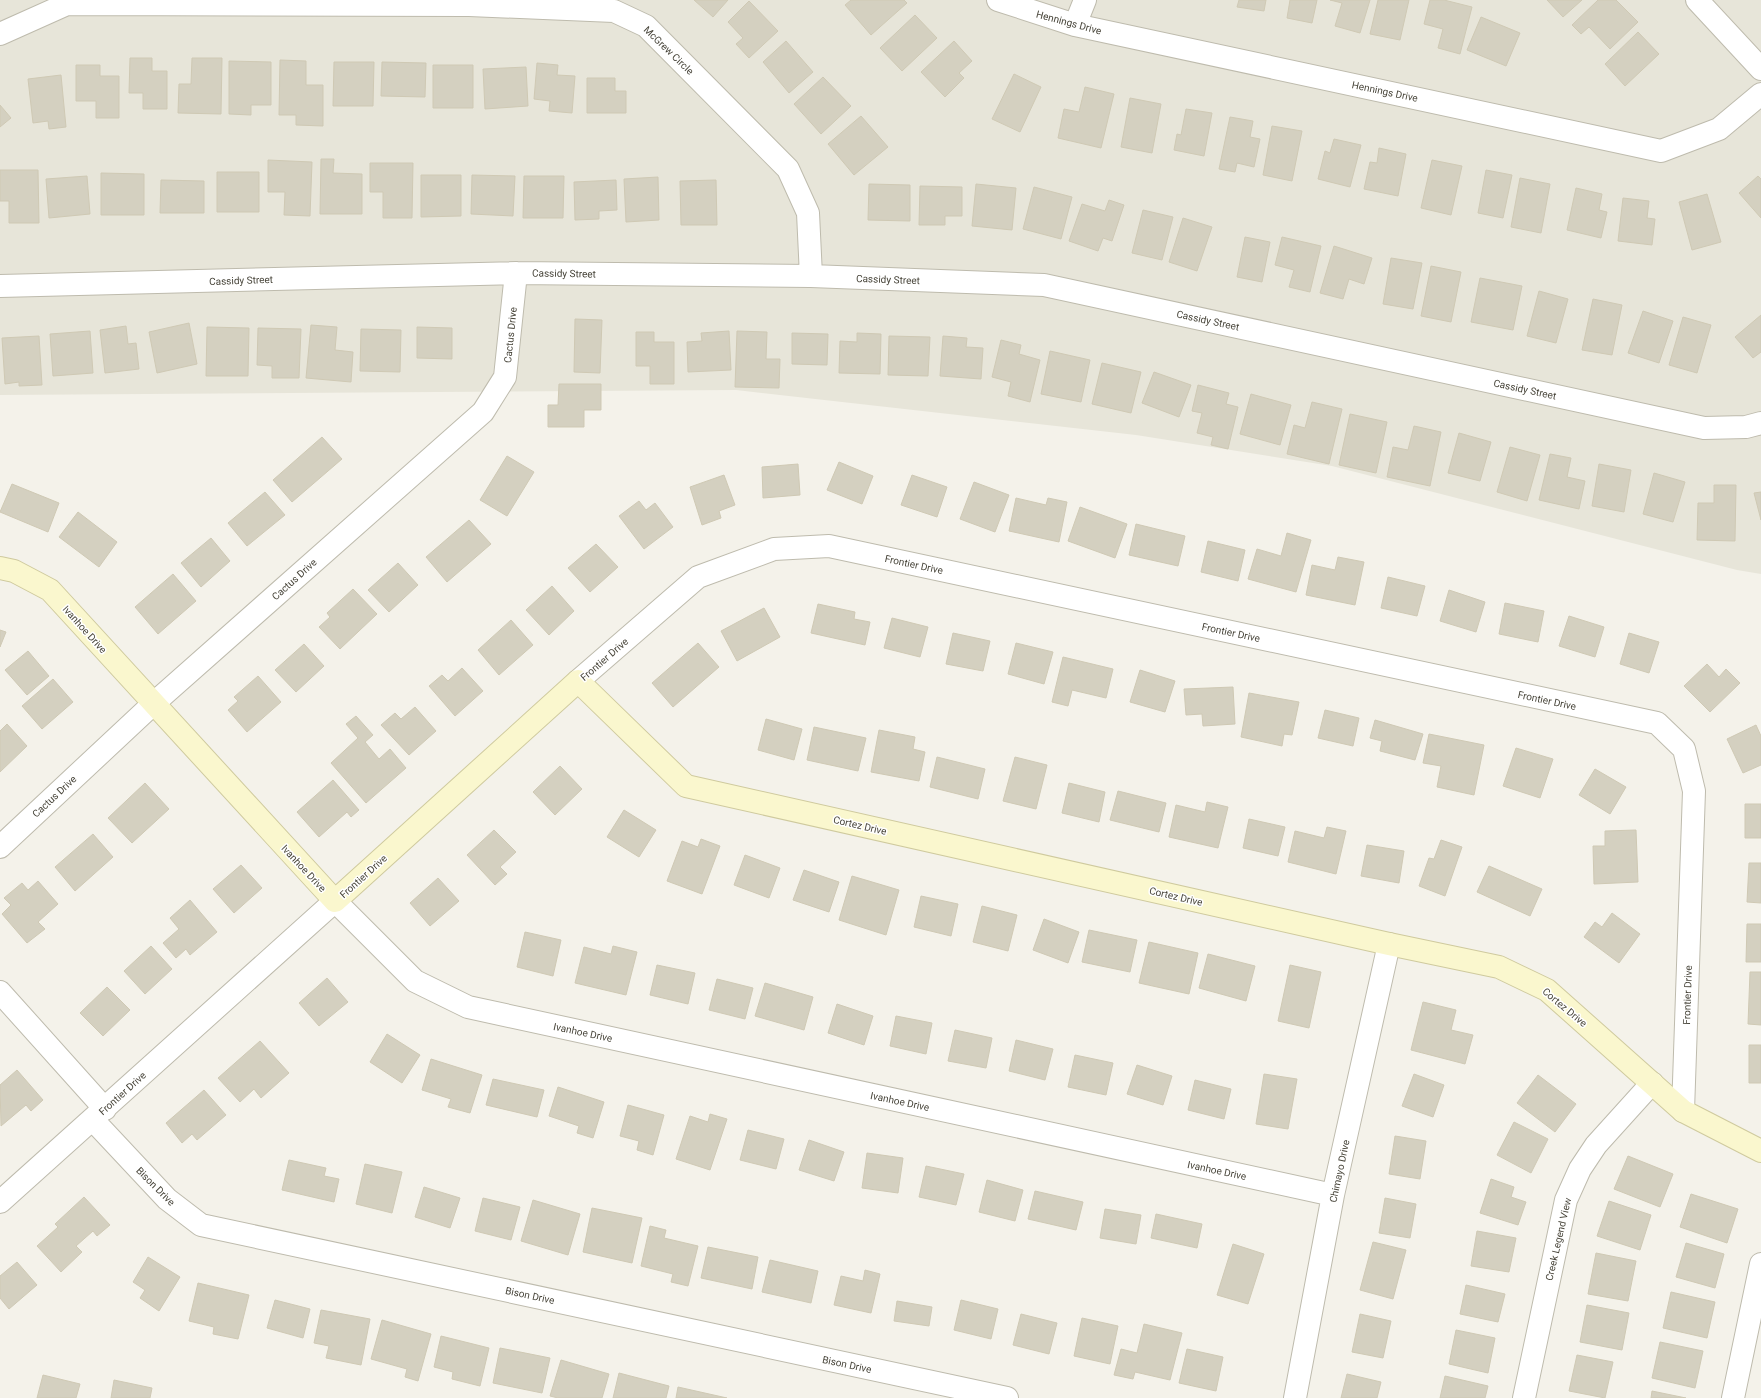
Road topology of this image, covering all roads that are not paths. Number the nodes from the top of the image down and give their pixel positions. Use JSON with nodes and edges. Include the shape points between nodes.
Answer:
{"nodes":[{"id":1,"x":998,"y":0,"type":"edge"},
{"id":2,"x":1085,"y":0,"type":"edge"},
{"id":3,"x":1697,"y":0,"type":"edge"},
{"id":4,"x":67,"y":2,"type":"edge"},
{"id":5,"x":469,"y":2,"type":"edge"},
{"id":6,"x":1075,"y":25,"type":"junction"},
{"id":7,"x":0,"y":34,"type":"edge"},
{"id":8,"x":1761,"y":69,"type":"edge"},
{"id":9,"x":1761,"y":94,"type":"edge"},
{"id":10,"x":516,"y":273,"type":"junction"},
{"id":11,"x":811,"y":276,"type":"junction"},
{"id":12,"x":0,"y":286,"type":"edge"},
{"id":13,"x":1761,"y":423,"type":"edge"},
{"id":14,"x":0,"y":568,"type":"edge"},
{"id":15,"x":578,"y":682,"type":"junction"},
{"id":16,"x":153,"y":704,"type":"junction"},
{"id":17,"x":0,"y":847,"type":"edge"},
{"id":18,"x":335,"y":901,"type":"junction"},
{"id":19,"x":1389,"y":944,"type":"junction"},
{"id":20,"x":0,"y":992,"type":"edge"},
{"id":21,"x":1652,"y":1083,"type":"junction"},
{"id":22,"x":1683,"y":1111,"type":"junction"},
{"id":23,"x":99,"y":1114,"type":"junction"},
{"id":24,"x":1761,"y":1151,"type":"edge"},
{"id":25,"x":1333,"y":1195,"type":"junction"},
{"id":26,"x":0,"y":1202,"type":"edge"},
{"id":27,"x":1761,"y":1264,"type":"edge"},
{"id":28,"x":1007,"y":1398,"type":"edge"},
{"id":29,"x":1295,"y":1398,"type":"edge"},
{"id":30,"x":1524,"y":1398,"type":"edge"},
{"id":31,"x":1733,"y":1398,"type":"edge"}],
"edges":[{"from":1,"to":6,"type":"street","name":"Hennings Drive"},
{"from":2,"to":6,"type":"street"},
{"from":3,"to":8,"type":"street"},
{"from":4,"to":5,"type":"street","name":"McGrew Circle"},
{"from":4,"to":7,"type":"street","name":"McGrew Circle"},
{"from":5,"to":11,"type":"street","name":"McGrew Circle","via":[[614,11],[646,26],[788,169],[808,213]]},
{"from":6,"to":9,"type":"street","name":"Hennings Drive","via":[[1661,151],[1719,129]]},
{"from":10,"to":11,"type":"street","name":"Cassidy Street"},
{"from":10,"to":12,"type":"street","name":"Cassidy Street"},
{"from":10,"to":16,"type":"street","name":"Cactus Drive","via":[[505,377],[483,412]]},
{"from":11,"to":13,"type":"street","name":"Cassidy Street","via":[[1044,285],[1704,428],[1746,427]]},
{"from":14,"to":16,"type":"street","name":"Ivanhoe Drive","via":[[14,571],[50,590]]},
{"from":15,"to":18,"type":"street","name":"Frontier Drive"},
{"from":15,"to":19,"type":"street","name":"Cortez Drive","via":[[686,786]]},
{"from":15,"to":22,"type":"street","name":"Frontier Drive","via":[[698,577],[774,548],[829,546],[1657,724],[1684,749],[1694,791]]},
{"from":16,"to":17,"type":"street","name":"Cactus Drive"},
{"from":16,"to":18,"type":"street","name":"Ivanhoe Drive"},
{"from":18,"to":23,"type":"street","name":"Frontier Drive"},
{"from":18,"to":25,"type":"street","name":"Ivanhoe Drive","via":[[415,981],[468,1007]]},
{"from":19,"to":21,"type":"street","name":"Cortez Drive","via":[[1499,967],[1547,990]]},
{"from":19,"to":25,"type":"street","name":"Chimayo Drive"},
{"from":20,"to":23,"type":"street","name":"Bison Drive"},
{"from":21,"to":22,"type":"street","name":"Cortez Drive"},
{"from":21,"to":30,"type":"street","name":"Creek Legend View","via":[[1596,1145],[1580,1169],[1566,1200]]},
{"from":22,"to":24,"type":"street","name":"Cortez Drive"},
{"from":23,"to":26,"type":"street","name":"Frontier Drive"},
{"from":23,"to":28,"type":"street","name":"Bison Drive","via":[[167,1199],[201,1225]]},
{"from":25,"to":29,"type":"street","name":"Chimayo Drive"},
{"from":27,"to":31,"type":"street"}]}
